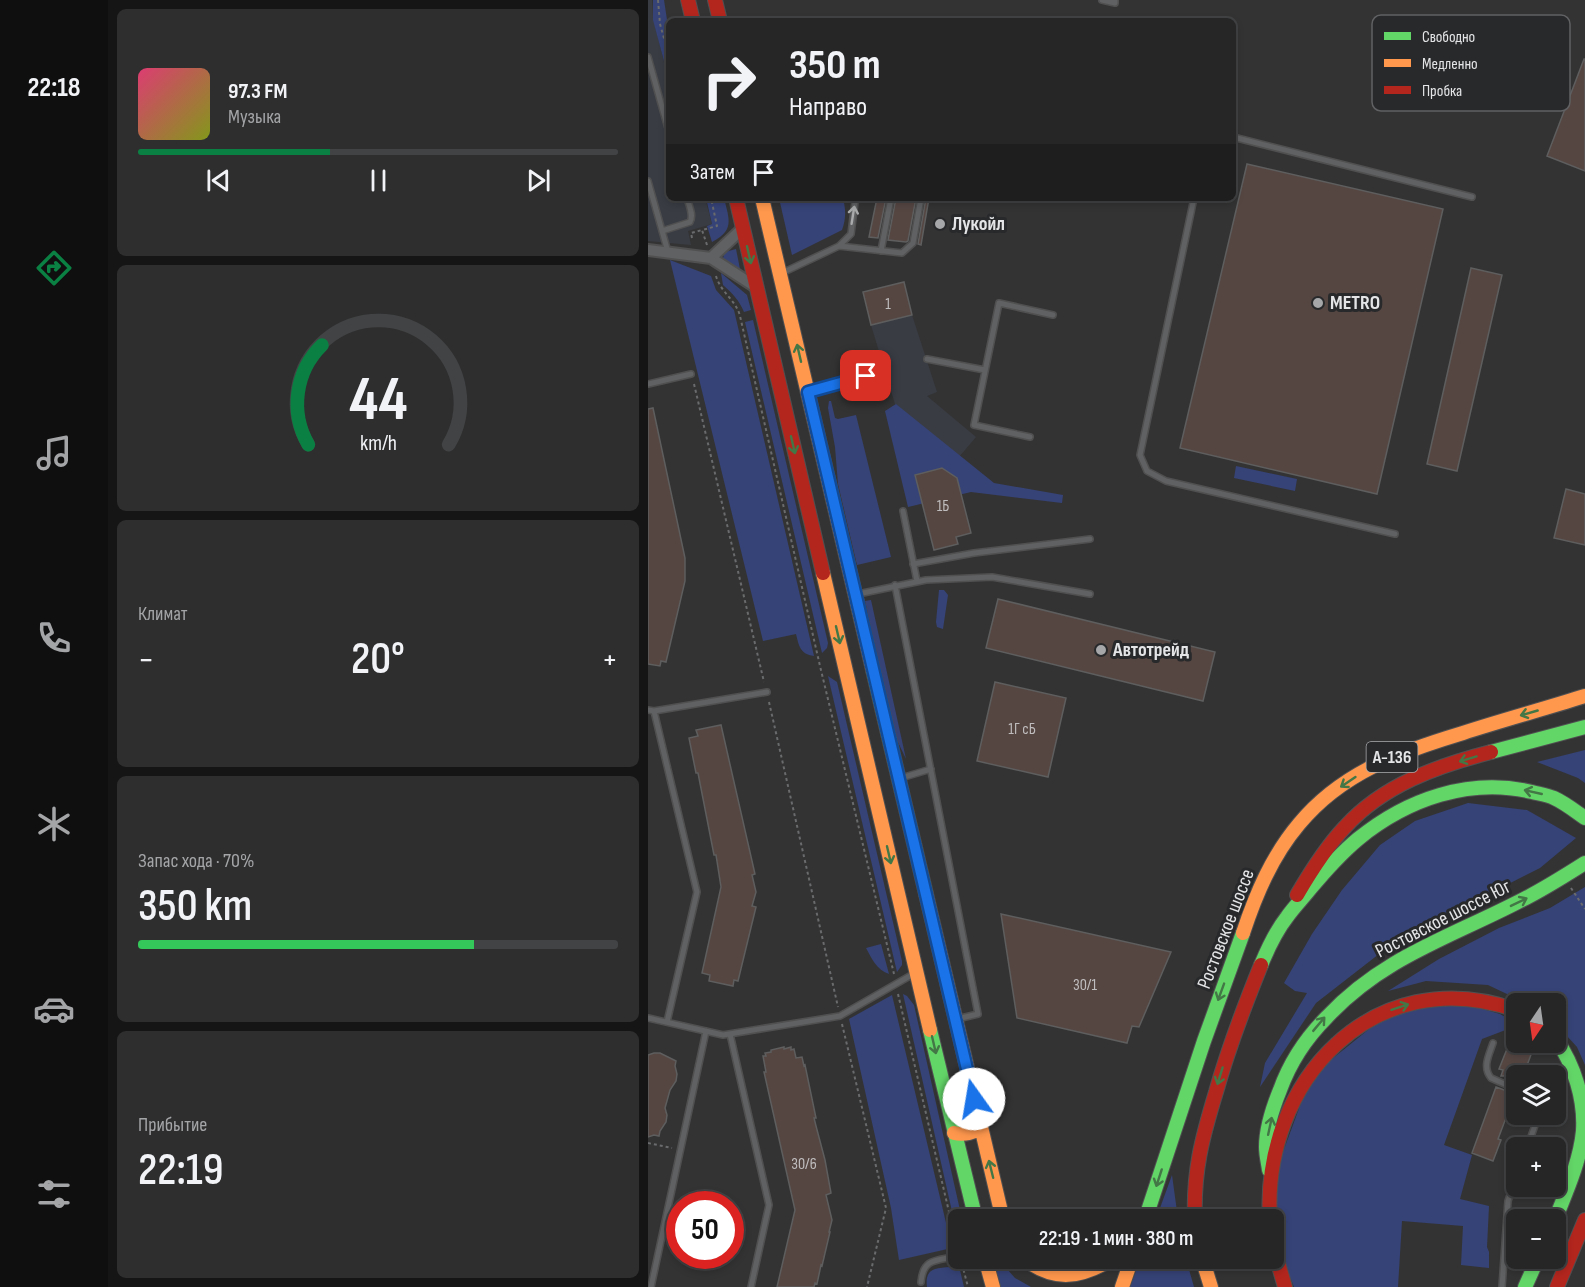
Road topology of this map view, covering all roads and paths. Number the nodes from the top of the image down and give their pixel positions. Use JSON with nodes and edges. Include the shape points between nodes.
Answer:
{"nodes":[{"id":1,"x":658,"y":0,"type":"edge"},
{"id":2,"x":687,"y":0,"type":"edge"},
{"id":3,"x":715,"y":0,"type":"edge"},
{"id":4,"x":1102,"y":0,"type":"edge"},
{"id":5,"x":1115,"y":0,"type":"edge"},
{"id":6,"x":692,"y":18,"type":"edge"},
{"id":7,"x":719,"y":18,"type":"edge"},
{"id":8,"x":666,"y":45,"type":"edge"},
{"id":9,"x":648,"y":57,"type":"edge"},
{"id":10,"x":666,"y":121,"type":"edge"},
{"id":11,"x":1236,"y":137,"type":"edge"},
{"id":12,"x":648,"y":181,"type":"edge"},
{"id":13,"x":1472,"y":197,"type":"dead end"},
{"id":14,"x":688,"y":201,"type":"edge"},
{"id":15,"x":737,"y":201,"type":"edge"},
{"id":16,"x":763,"y":201,"type":"edge"},
{"id":17,"x":855,"y":201,"type":"edge"},
{"id":18,"x":890,"y":201,"type":"edge"},
{"id":19,"x":920,"y":201,"type":"edge"},
{"id":20,"x":1193,"y":201,"type":"edge"},
{"id":21,"x":743,"y":228,"type":"junction"},
{"id":22,"x":702,"y":230,"type":"dead end"},
{"id":23,"x":662,"y":231,"type":"junction"},
{"id":24,"x":692,"y":238,"type":"dead end"},
{"id":25,"x":839,"y":246,"type":"junction"},
{"id":26,"x":648,"y":250,"type":"edge"},
{"id":27,"x":881,"y":251,"type":"junction"},
{"id":28,"x":668,"y":253,"type":"junction"},
{"id":29,"x":711,"y":258,"type":"junction"},
{"id":30,"x":780,"y":273,"type":"junction"},
{"id":31,"x":756,"y":287,"type":"junction"},
{"id":32,"x":1053,"y":315,"type":"dead end"},
{"id":33,"x":741,"y":316,"type":"dead end"},
{"id":34,"x":927,"y":359,"type":"dead end"},
{"id":35,"x":886,"y":370,"type":"dead end"},
{"id":36,"x":984,"y":370,"type":"junction"},
{"id":37,"x":691,"y":374,"type":"joint"},
{"id":38,"x":648,"y":384,"type":"edge"},
{"id":39,"x":808,"y":392,"type":"junction"},
{"id":40,"x":1030,"y":437,"type":"dead end"},
{"id":41,"x":903,"y":511,"type":"dead end"},
{"id":42,"x":1395,"y":534,"type":"dead end"},
{"id":43,"x":1090,"y":539,"type":"dead end"},
{"id":44,"x":913,"y":564,"type":"junction"},
{"id":45,"x":917,"y":581,"type":"junction"},
{"id":46,"x":895,"y":585,"type":"junction"},
{"id":47,"x":856,"y":594,"type":"junction"},
{"id":48,"x":1090,"y":594,"type":"dead end"},
{"id":49,"x":767,"y":692,"type":"junction"},
{"id":50,"x":1585,"y":696,"type":"edge"},
{"id":51,"x":651,"y":711,"type":"edge"},
{"id":52,"x":1585,"y":727,"type":"edge"},
{"id":53,"x":931,"y":769,"type":"junction"},
{"id":54,"x":899,"y":778,"type":"junction"},
{"id":55,"x":1585,"y":818,"type":"edge"},
{"id":56,"x":1585,"y":864,"type":"edge"},
{"id":57,"x":1564,"y":879,"type":"junction"},
{"id":58,"x":1585,"y":909,"type":"edge"},
{"id":59,"x":1281,"y":924,"type":"junction"},
{"id":60,"x":916,"y":972,"type":"junction"},
{"id":61,"x":896,"y":983,"type":"junction"},
{"id":62,"x":1506,"y":1007,"type":"edge"},
{"id":63,"x":840,"y":1016,"type":"junction"},
{"id":64,"x":648,"y":1018,"type":"edge"},
{"id":65,"x":955,"y":1020,"type":"junction"},
{"id":66,"x":667,"y":1022,"type":"junction"},
{"id":67,"x":706,"y":1031,"type":"junction"},
{"id":68,"x":730,"y":1034,"type":"junction"},
{"id":69,"x":1493,"y":1043,"type":"dead end"},
{"id":70,"x":1566,"y":1052,"type":"edge"},
{"id":71,"x":1506,"y":1085,"type":"edge"},
{"id":72,"x":979,"y":1119,"type":"junction"},
{"id":73,"x":954,"y":1133,"type":"junction"},
{"id":74,"x":648,"y":1143,"type":"edge"},
{"id":75,"x":680,"y":1150,"type":"junction"},
{"id":76,"x":1270,"y":1182,"type":"junction"},
{"id":77,"x":1509,"y":1197,"type":"edge"},
{"id":78,"x":948,"y":1209,"type":"edge"},
{"id":79,"x":973,"y":1209,"type":"edge"},
{"id":80,"x":1000,"y":1209,"type":"edge"},
{"id":81,"x":1149,"y":1209,"type":"edge"},
{"id":82,"x":1194,"y":1209,"type":"edge"},
{"id":83,"x":1270,"y":1209,"type":"edge"},
{"id":84,"x":1559,"y":1209,"type":"edge"},
{"id":85,"x":1585,"y":1220,"type":"edge"},
{"id":86,"x":948,"y":1259,"type":"edge"},
{"id":87,"x":963,"y":1269,"type":"edge"},
{"id":88,"x":988,"y":1269,"type":"edge"},
{"id":89,"x":1037,"y":1269,"type":"edge"},
{"id":90,"x":1095,"y":1269,"type":"edge"},
{"id":91,"x":1128,"y":1269,"type":"edge"},
{"id":92,"x":1205,"y":1269,"type":"edge"},
{"id":93,"x":1280,"y":1269,"type":"edge"},
{"id":94,"x":1533,"y":1269,"type":"edge"},
{"id":95,"x":921,"y":1282,"type":"dead end"},
{"id":96,"x":651,"y":1287,"type":"edge"},
{"id":97,"x":751,"y":1287,"type":"edge"},
{"id":98,"x":867,"y":1287,"type":"edge"},
{"id":99,"x":968,"y":1287,"type":"edge"},
{"id":100,"x":993,"y":1287,"type":"edge"},
{"id":101,"x":1122,"y":1287,"type":"edge"},
{"id":102,"x":1211,"y":1287,"type":"edge"},
{"id":103,"x":1285,"y":1287,"type":"edge"},
{"id":104,"x":1502,"y":1287,"type":"edge"},
{"id":105,"x":1525,"y":1287,"type":"edge"},
{"id":106,"x":1557,"y":1287,"type":"edge"}],
"edges":[{"from":1,"to":8,"type":"path"},
{"from":2,"to":6,"type":"main road"},
{"from":3,"to":7,"type":"main road"},
{"from":4,"to":5,"type":"lane"},
{"from":9,"to":10,"type":"lane"},
{"from":11,"to":13,"type":"lane"},
{"from":12,"to":23,"type":"lane"},
{"from":14,"to":23,"type":"lane","via":[[690,222]]},
{"from":15,"to":21,"type":"main road"},
{"from":16,"to":30,"type":"main road"},
{"from":25,"to":17,"type":"lane","one_way":true,"via":[[850,234]]},
{"from":18,"to":27,"type":"lane"},
{"from":19,"to":27,"type":"lane","via":[[913,243],[902,253]]},
{"from":20,"to":42,"type":"lane","via":[[1140,455],[1147,471],[1166,481]]},
{"from":21,"to":29,"type":"street"},
{"from":21,"to":31,"type":"main road","one_way":true},
{"from":22,"to":24,"type":"path","via":[[691,233]]},
{"from":23,"to":28,"type":"lane"},
{"from":25,"to":27,"type":"lane"},
{"from":25,"to":30,"type":"lane"},
{"from":26,"to":28,"type":"street"},
{"from":28,"to":29,"type":"street"},
{"from":29,"to":31,"type":"street"},
{"from":39,"to":30,"type":"main road","one_way":true},
{"from":31,"to":60,"type":"main road","one_way":true},
{"from":32,"to":36,"type":"lane","via":[[999,303]]},
{"from":33,"to":61,"type":"path"},
{"from":34,"to":36,"type":"lane"},
{"from":35,"to":39,"type":"lane"},
{"from":36,"to":40,"type":"lane","via":[[974,425]]},
{"from":37,"to":38,"type":"lane"},
{"from":37,"to":49,"type":"path"},
{"from":39,"to":47,"type":"main road"},
{"from":41,"to":44,"type":"lane"},
{"from":43,"to":44,"type":"lane"},
{"from":44,"to":45,"type":"lane"},
{"from":45,"to":46,"type":"lane"},
{"from":45,"to":48,"type":"lane","via":[[992,577]]},
{"from":46,"to":47,"type":"lane"},
{"from":46,"to":53,"type":"lane"},
{"from":47,"to":54,"type":"main road"},
{"from":49,"to":51,"type":"lane"},
{"from":49,"to":63,"type":"path"},
{"from":50,"to":81,"type":"main road","name":"Ростовское шоссе","number":"А-136","one_way":true,"via":[[1386,759],[1332,792],[1292,832],[1255,898]]},
{"from":51,"to":66,"type":"lane","via":[[697,892]]},
{"from":52,"to":59,"type":"main road","number":"А-136","one_way":true,"via":[[1434,769],[1388,791],[1331,843]]},
{"from":53,"to":54,"type":"lane"},
{"from":53,"to":65,"type":"lane","via":[[978,1014]]},
{"from":54,"to":65,"type":"main road"},
{"from":55,"to":59,"type":"main road","number":"А-136","one_way":true,"via":[[1547,795],[1493,785],[1466,787],[1412,803],[1335,859]]},
{"from":56,"to":57,"type":"main road","name":"Ростовское шоссе Юг"},
{"from":57,"to":58,"type":"path"},
{"from":76,"to":57,"type":"main road","name":"Ростовское шоссе Юг","one_way":true,"via":[[1266,1144],[1277,1096],[1294,1056],[1336,1004],[1379,971],[1418,949]]},
{"from":59,"to":82,"type":"main road","number":"А-136","one_way":true,"via":[[1230,1044],[1202,1135]]},
{"from":60,"to":61,"type":"lane"},
{"from":60,"to":73,"type":"main road","one_way":true},
{"from":61,"to":63,"type":"lane"},
{"from":61,"to":78,"type":"path"},
{"from":76,"to":62,"type":"main road","one_way":true,"via":[[1287,1114],[1306,1078],[1346,1034],[1379,1014],[1421,1001],[1448,997],[1484,1000]]},
{"from":63,"to":68,"type":"lane"},
{"from":63,"to":98,"type":"path","via":[[885,1208]]},
{"from":64,"to":66,"type":"lane"},
{"from":65,"to":72,"type":"main road"},
{"from":66,"to":67,"type":"lane"},
{"from":67,"to":68,"type":"lane"},
{"from":67,"to":75,"type":"lane"},
{"from":68,"to":97,"type":"lane","via":[[769,1205]]},
{"from":69,"to":71,"type":"lane","via":[[1486,1064],[1488,1075]]},
{"from":70,"to":84,"type":"main road","via":[[1581,1098],[1583,1128]]},
{"from":72,"to":73,"type":"main road","via":[[977,1130],[968,1135]]},
{"from":80,"to":72,"type":"main road","one_way":true},
{"from":73,"to":79,"type":"main road"},
{"from":74,"to":75,"type":"path"},
{"from":75,"to":96,"type":"lane"},
{"from":76,"to":83,"type":"main road"},
{"from":77,"to":104,"type":"lane"},
{"from":85,"to":106,"type":"main road"},
{"from":86,"to":95,"type":"lane","via":[[928,1263]]},
{"from":87,"to":99,"type":"path"},
{"from":88,"to":100,"type":"main road"},
{"from":89,"to":90,"type":"main road","via":[[1070,1276]]},
{"from":91,"to":101,"type":"main road"},
{"from":92,"to":102,"type":"main road"},
{"from":93,"to":103,"type":"main road"},
{"from":94,"to":105,"type":"main road"}]}
